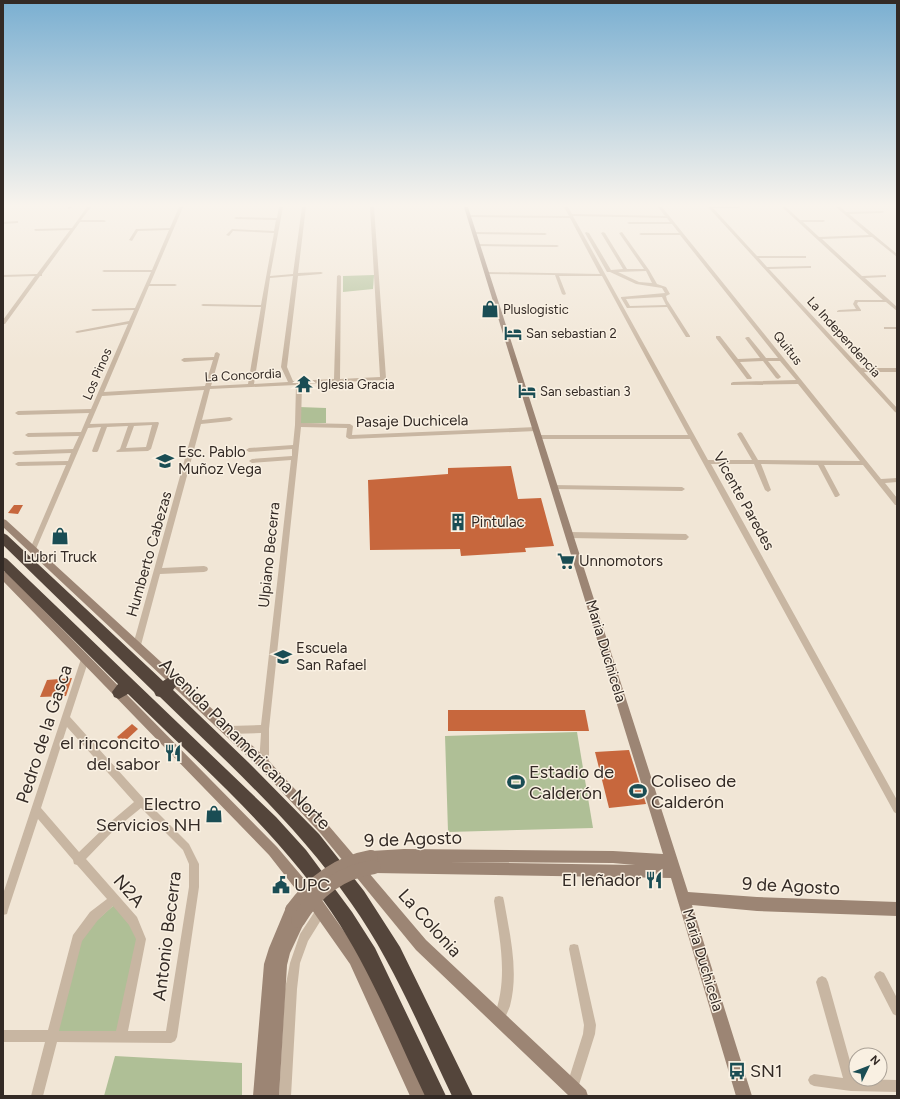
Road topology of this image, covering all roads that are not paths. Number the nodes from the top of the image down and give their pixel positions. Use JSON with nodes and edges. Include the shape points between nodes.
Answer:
{"nodes":[{"id":1,"x":52,"y":258,"type":"edge"},
{"id":2,"x":158,"y":258,"type":"edge"},
{"id":3,"x":272,"y":258,"type":"edge"},
{"id":4,"x":298,"y":258,"type":"edge"},
{"id":5,"x":375,"y":258,"type":"edge"},
{"id":6,"x":482,"y":258,"type":"edge"},
{"id":7,"x":594,"y":258,"type":"edge"},
{"id":8,"x":602,"y":258,"type":"edge"},
{"id":9,"x":619,"y":258,"type":"edge"},
{"id":10,"x":639,"y":258,"type":"edge"},
{"id":11,"x":701,"y":258,"type":"edge"},
{"id":12,"x":757,"y":258,"type":"edge"},
{"id":13,"x":840,"y":258,"type":"edge"},
{"id":14,"x":808,"y":267,"type":"dead end"},
{"id":15,"x":766,"y":268,"type":"junction"},
{"id":16,"x":610,"y":270,"type":"junction"},
{"id":17,"x":626,"y":270,"type":"junction"},
{"id":18,"x":647,"y":270,"type":"junction"},
{"id":19,"x":104,"y":271,"type":"dead end"},
{"id":20,"x":152,"y":271,"type":"junction"},
{"id":21,"x":321,"y":273,"type":"dead end"},
{"id":22,"x":487,"y":273,"type":"junction"},
{"id":23,"x":602,"y":273,"type":"junction"},
{"id":24,"x":40,"y":275,"type":"junction"},
{"id":25,"x":296,"y":275,"type":"junction"},
{"id":26,"x":557,"y":275,"type":"junction"},
{"id":27,"x":3,"y":276,"type":"edge"},
{"id":28,"x":269,"y":276,"type":"junction"},
{"id":29,"x":339,"y":276,"type":"dead end"},
{"id":30,"x":884,"y":276,"type":"dead end"},
{"id":31,"x":861,"y":277,"type":"junction"},
{"id":32,"x":147,"y":285,"type":"junction"},
{"id":33,"x":175,"y":285,"type":"dead end"},
{"id":34,"x":655,"y":285,"type":"junction"},
{"id":35,"x":564,"y":294,"type":"dead end"},
{"id":36,"x":664,"y":294,"type":"junction"},
{"id":37,"x":887,"y":301,"type":"junction"},
{"id":38,"x":203,"y":305,"type":"dead end"},
{"id":39,"x":264,"y":306,"type":"junction"},
{"id":40,"x":669,"y":306,"type":"junction"},
{"id":41,"x":136,"y":309,"type":"junction"},
{"id":42,"x":93,"y":310,"type":"dead end"},
{"id":43,"x":897,"y":310,"type":"edge"},
{"id":44,"x":839,"y":311,"type":"dead end"},
{"id":45,"x":131,"y":322,"type":"junction"},
{"id":46,"x":3,"y":323,"type":"edge"},
{"id":47,"x":886,"y":328,"type":"dead end"},
{"id":48,"x":897,"y":328,"type":"edge"},
{"id":49,"x":77,"y":332,"type":"dead end"},
{"id":50,"x":688,"y":336,"type":"dead end"},
{"id":51,"x":718,"y":337,"type":"dead end"},
{"id":52,"x":747,"y":338,"type":"dead end"},
{"id":53,"x":781,"y":359,"type":"junction"},
{"id":54,"x":764,"y":360,"type":"junction"},
{"id":55,"x":737,"y":361,"type":"junction"},
{"id":56,"x":184,"y":362,"type":"dead end"},
{"id":57,"x":860,"y":370,"type":"junction"},
{"id":58,"x":897,"y":370,"type":"edge"},
{"id":59,"x":778,"y":377,"type":"dead end"},
{"id":60,"x":749,"y":378,"type":"dead end"},
{"id":61,"x":337,"y":380,"type":"junction"},
{"id":62,"x":800,"y":382,"type":"junction"},
{"id":63,"x":296,"y":384,"type":"junction"},
{"id":64,"x":733,"y":384,"type":"dead end"},
{"id":65,"x":250,"y":385,"type":"junction"},
{"id":66,"x":209,"y":387,"type":"junction"},
{"id":67,"x":100,"y":394,"type":"junction"},
{"id":68,"x":93,"y":411,"type":"junction"},
{"id":69,"x":897,"y":411,"type":"edge"},
{"id":70,"x":18,"y":413,"type":"dead end"},
{"id":71,"x":230,"y":419,"type":"dead end"},
{"id":72,"x":200,"y":422,"type":"junction"},
{"id":73,"x":132,"y":424,"type":"junction"},
{"id":74,"x":105,"y":425,"type":"junction"},
{"id":75,"x":298,"y":425,"type":"junction"},
{"id":76,"x":86,"y":426,"type":"junction"},
{"id":77,"x":537,"y":433,"type":"junction"},
{"id":78,"x":83,"y":434,"type":"junction"},
{"id":79,"x":740,"y":434,"type":"dead end"},
{"id":80,"x":28,"y":435,"type":"dead end"},
{"id":81,"x":693,"y":437,"type":"junction"},
{"id":82,"x":295,"y":447,"type":"junction"},
{"id":83,"x":249,"y":450,"type":"dead end"},
{"id":84,"x":76,"y":451,"type":"junction"},
{"id":85,"x":95,"y":451,"type":"dead end"},
{"id":86,"x":15,"y":453,"type":"dead end"},
{"id":87,"x":294,"y":458,"type":"junction"},
{"id":88,"x":252,"y":461,"type":"dead end"},
{"id":89,"x":707,"y":462,"type":"junction"},
{"id":90,"x":70,"y":463,"type":"junction"},
{"id":91,"x":756,"y":463,"type":"junction"},
{"id":92,"x":820,"y":463,"type":"junction"},
{"id":93,"x":864,"y":463,"type":"junction"},
{"id":94,"x":18,"y":464,"type":"dead end"},
{"id":95,"x":880,"y":480,"type":"junction"},
{"id":96,"x":897,"y":480,"type":"edge"},
{"id":97,"x":554,"y":487,"type":"junction"},
{"id":98,"x":682,"y":489,"type":"dead end"},
{"id":99,"x":768,"y":490,"type":"dead end"},
{"id":100,"x":837,"y":495,"type":"dead end"},
{"id":101,"x":897,"y":503,"type":"edge"},
{"id":102,"x":3,"y":522,"type":"edge"},
{"id":103,"x":570,"y":535,"type":"junction"},
{"id":104,"x":686,"y":537,"type":"dead end"},
{"id":105,"x":3,"y":538,"type":"edge"},
{"id":106,"x":33,"y":549,"type":"junction"},
{"id":107,"x":3,"y":562,"type":"edge"},
{"id":108,"x":204,"y":569,"type":"dead end"},
{"id":109,"x":158,"y":571,"type":"junction"},
{"id":110,"x":3,"y":576,"type":"edge"},
{"id":111,"x":137,"y":645,"type":"junction"},
{"id":112,"x":85,"y":659,"type":"junction"},
{"id":113,"x":174,"y":680,"type":"junction"},
{"id":114,"x":124,"y":688,"type":"junction"},
{"id":115,"x":161,"y":691,"type":"junction"},
{"id":116,"x":66,"y":719,"type":"junction"},
{"id":117,"x":265,"y":729,"type":"junction"},
{"id":118,"x":229,"y":730,"type":"junction"},
{"id":119,"x":264,"y":764,"type":"junction"},
{"id":120,"x":141,"y":802,"type":"junction"},
{"id":121,"x":897,"y":809,"type":"edge"},
{"id":122,"x":36,"y":810,"type":"junction"},
{"id":123,"x":78,"y":860,"type":"junction"},
{"id":124,"x":674,"y":867,"type":"junction"},
{"id":125,"x":684,"y":898,"type":"junction"},
{"id":126,"x":5,"y":899,"type":"edge"},
{"id":127,"x":114,"y":899,"type":"junction"},
{"id":128,"x":500,"y":901,"type":"dead end"},
{"id":129,"x":897,"y":909,"type":"edge"},
{"id":130,"x":3,"y":910,"type":"edge"},
{"id":131,"x":321,"y":912,"type":"junction"},
{"id":132,"x":295,"y":916,"type":"junction"},
{"id":133,"x":574,"y":948,"type":"dead end"},
{"id":134,"x":880,"y":977,"type":"dead end"},
{"id":135,"x":822,"y":982,"type":"dead end"},
{"id":136,"x":897,"y":1010,"type":"edge"},
{"id":137,"x":499,"y":1019,"type":"junction"},
{"id":138,"x":3,"y":1036,"type":"edge"},
{"id":139,"x":53,"y":1036,"type":"junction"},
{"id":140,"x":121,"y":1037,"type":"junction"},
{"id":141,"x":848,"y":1074,"type":"edge"},
{"id":142,"x":814,"y":1080,"type":"dead end"},
{"id":143,"x":848,"y":1085,"type":"edge"},
{"id":144,"x":576,"y":1093,"type":"edge"},
{"id":145,"x":38,"y":1096,"type":"edge"},
{"id":146,"x":261,"y":1096,"type":"edge"},
{"id":147,"x":271,"y":1096,"type":"edge"},
{"id":148,"x":285,"y":1096,"type":"edge"},
{"id":149,"x":418,"y":1096,"type":"edge"},
{"id":150,"x":436,"y":1096,"type":"edge"},
{"id":151,"x":463,"y":1096,"type":"edge"},
{"id":152,"x":744,"y":1096,"type":"edge"}],
"edges":[{"from":1,"to":24,"type":"street"},
{"from":2,"to":20,"type":"street","name":"Los Pinos"},
{"from":3,"to":28,"type":"street"},
{"from":4,"to":25,"type":"street","name":"Ulpiano Becerra"},
{"from":5,"to":61,"type":"street","name":"La Concordia","via":[[383,378]]},
{"from":6,"to":22,"type":"main road","name":"Maria Duchicela"},
{"from":7,"to":23,"type":"street","name":"Vicente Paredes"},
{"from":8,"to":16,"type":"street"},
{"from":9,"to":17,"type":"street"},
{"from":10,"to":18,"type":"street"},
{"from":11,"to":53,"type":"street","name":"Quitus"},
{"from":12,"to":15,"type":"street","name":"La Independencia"},
{"from":13,"to":31,"type":"street"},
{"from":14,"to":15,"type":"street"},
{"from":15,"to":57,"type":"street","name":"La Independencia"},
{"from":16,"to":17,"type":"street"},
{"from":16,"to":23,"type":"street"},
{"from":16,"to":34,"type":"street","via":[[638,283]]},
{"from":17,"to":18,"type":"street"},
{"from":18,"to":34,"type":"street"},
{"from":19,"to":20,"type":"street"},
{"from":20,"to":32,"type":"street","name":"Los Pinos"},
{"from":21,"to":25,"type":"street"},
{"from":22,"to":26,"type":"street"},
{"from":22,"to":77,"type":"main road","name":"Maria Duchicela"},
{"from":23,"to":26,"type":"street"},
{"from":23,"to":81,"type":"street","name":"Vicente Paredes"},
{"from":24,"to":27,"type":"street"},
{"from":24,"to":46,"type":"street"},
{"from":25,"to":28,"type":"street"},
{"from":25,"to":63,"type":"street","name":"Ulpiano Becerra","via":[[284,367]]},
{"from":26,"to":35,"type":"street"},
{"from":28,"to":39,"type":"street"},
{"from":29,"to":61,"type":"street"},
{"from":30,"to":31,"type":"street"},
{"from":31,"to":37,"type":"street"},
{"from":32,"to":33,"type":"street"},
{"from":32,"to":41,"type":"street","name":"Los Pinos"},
{"from":34,"to":36,"type":"street","via":[[664,287],[668,294]]},
{"from":36,"to":40,"type":"street"},
{"from":36,"to":40,"type":"street","via":[[623,298],[629,307]]},
{"from":37,"to":43,"type":"street"},
{"from":37,"to":44,"type":"street","via":[[857,301],[854,304],[859,310]]},
{"from":38,"to":39,"type":"street"},
{"from":39,"to":65,"type":"street"},
{"from":40,"to":50,"type":"street"},
{"from":41,"to":42,"type":"street"},
{"from":41,"to":45,"type":"street","name":"Los Pinos"},
{"from":45,"to":49,"type":"street"},
{"from":45,"to":67,"type":"street","name":"Los Pinos"},
{"from":47,"to":48,"type":"street"},
{"from":51,"to":55,"type":"street"},
{"from":52,"to":54,"type":"street"},
{"from":53,"to":54,"type":"street"},
{"from":53,"to":62,"type":"street","name":"Quitus"},
{"from":54,"to":55,"type":"street"},
{"from":54,"to":59,"type":"street"},
{"from":55,"to":60,"type":"street"},
{"from":56,"to":66,"type":"street","name":"Humberto Cabezas","via":[[216,358]]},
{"from":57,"to":58,"type":"street"},
{"from":57,"to":69,"type":"street","name":"La Independencia"},
{"from":61,"to":63,"type":"street","name":"La Concordia"},
{"from":62,"to":64,"type":"street"},
{"from":62,"to":93,"type":"street","name":"Quitus"},
{"from":63,"to":65,"type":"street","name":"La Concordia"},
{"from":63,"to":75,"type":"street","name":"Ulpiano Becerra"},
{"from":65,"to":66,"type":"street","name":"La Concordia"},
{"from":66,"to":67,"type":"street","name":"La Concordia"},
{"from":66,"to":72,"type":"street","name":"Humberto Cabezas"},
{"from":67,"to":68,"type":"street","name":"Los Pinos"},
{"from":68,"to":70,"type":"street"},
{"from":68,"to":76,"type":"street","name":"Los Pinos"},
{"from":71,"to":72,"type":"street"},
{"from":72,"to":109,"type":"street","name":"Humberto Cabezas"},
{"from":73,"to":73,"type":"street","via":[[121,451],[148,449],[156,423]]},
{"from":73,"to":74,"type":"street"},
{"from":74,"to":76,"type":"street"},
{"from":74,"to":85,"type":"street"},
{"from":75,"to":77,"type":"street","name":"Pasaje Duchicela","via":[[350,426],[349,438]]},
{"from":75,"to":82,"type":"street","name":"Ulpiano Becerra"},
{"from":76,"to":78,"type":"street","name":"Los Pinos"},
{"from":77,"to":81,"type":"street"},
{"from":77,"to":97,"type":"main road","name":"Maria Duchicela"},
{"from":78,"to":80,"type":"street"},
{"from":78,"to":84,"type":"street","name":"Los Pinos"},
{"from":79,"to":91,"type":"street"},
{"from":81,"to":89,"type":"street","name":"Vicente Paredes"},
{"from":82,"to":83,"type":"street"},
{"from":82,"to":87,"type":"street","name":"Ulpiano Becerra"},
{"from":84,"to":86,"type":"street"},
{"from":84,"to":90,"type":"street","name":"Los Pinos"},
{"from":87,"to":88,"type":"street"},
{"from":87,"to":117,"type":"street","name":"Ulpiano Becerra"},
{"from":89,"to":91,"type":"street"},
{"from":89,"to":121,"type":"street","name":"Vicente Paredes"},
{"from":90,"to":94,"type":"street"},
{"from":90,"to":106,"type":"street","name":"Los Pinos"},
{"from":91,"to":92,"type":"street"},
{"from":91,"to":99,"type":"street"},
{"from":92,"to":93,"type":"street"},
{"from":92,"to":100,"type":"street"},
{"from":93,"to":95,"type":"street","name":"Quitus"},
{"from":95,"to":96,"type":"street"},
{"from":95,"to":101,"type":"street","name":"Quitus"},
{"from":97,"to":98,"type":"street"},
{"from":97,"to":103,"type":"main road","name":"Maria Duchicela"},
{"from":102,"to":106,"type":"main road","name":"Avenida Panamericana Norte"},
{"from":103,"to":104,"type":"street"},
{"from":103,"to":124,"type":"main road","name":"Maria Duchicela"},
{"from":105,"to":115,"type":"highway","name":"Avenida Panamericana Norte"},
{"from":106,"to":111,"type":"main road","name":"Avenida Panamericana Norte"},
{"from":107,"to":114,"type":"highway"},
{"from":108,"to":109,"type":"street"},
{"from":109,"to":111,"type":"street","name":"Humberto Cabezas"},
{"from":110,"to":112,"type":"main road"},
{"from":111,"to":113,"type":"main road","name":"Avenida Panamericana Norte"},
{"from":112,"to":114,"type":"main road"},
{"from":112,"to":116,"type":"street","name":"Pedro de la Gasca"},
{"from":113,"to":115,"type":"highway"},
{"from":113,"to":118,"type":"main road","name":"Avenida Panamericana Norte"},
{"from":114,"to":131,"type":"main road","via":[[273,851]]},
{"from":114,"to":150,"type":"highway","via":[[270,823],[313,873],[346,918],[368,956]]},
{"from":115,"to":151,"type":"highway","name":"Avenida Panamericana Norte","via":[[243,767],[313,840],[358,897],[393,954]]},
{"from":116,"to":120,"type":"street","name":"Antonio Becerra"},
{"from":116,"to":122,"type":"street","name":"Pedro de la Gasca"},
{"from":117,"to":118,"type":"street"},
{"from":117,"to":119,"type":"street","name":"Ulpiano Becerra"},
{"from":118,"to":119,"type":"main road","name":"Avenida Panamericana Norte"},
{"from":119,"to":137,"type":"main road","name":"La Colonia","via":[[326,830],[420,945]]},
{"from":120,"to":123,"type":"street"},
{"from":120,"to":140,"type":"street","name":"Antonio Becerra","via":[[186,847],[194,864],[194,887],[171,1037]]},
{"from":122,"to":123,"type":"street","name":"N2A"},
{"from":122,"to":126,"type":"street","name":"Pedro de la Gasca"},
{"from":123,"to":127,"type":"street","name":"N2A"},
{"from":124,"to":125,"type":"main road","name":"Maria Duchicela"},
{"from":124,"to":132,"type":"main road","name":"9 de Agosto","bridge":true,"via":[[373,862],[318,894]]},
{"from":125,"to":129,"type":"main road","name":"9 de Agosto","via":[[757,904]]},
{"from":125,"to":152,"type":"main road","name":"Maria Duchicela"},
{"from":126,"to":130,"type":"street","name":"Pedro de la Gasca"},
{"from":127,"to":139,"type":"street","via":[[94,916],[77,939]]},
{"from":127,"to":140,"type":"street","name":"N2A","via":[[133,921],[141,939]]},
{"from":128,"to":137,"type":"street","via":[[506,956],[507,1000]]},
{"from":131,"to":148,"type":"street","via":[[304,938],[295,963],[291,989]]},
{"from":131,"to":149,"type":"main road","via":[[355,959]]},
{"from":132,"to":146,"type":"main road","name":"9 de Agosto","via":[[279,941],[271,964]]},
{"from":132,"to":147,"type":"main road","name":"9 de Agosto","via":[[280,965]]},
{"from":133,"to":144,"type":"street","via":[[590,1029]]},
{"from":134,"to":136,"type":"street"},
{"from":135,"to":141,"type":"street"},
{"from":137,"to":144,"type":"main road","name":"La Colonia"},
{"from":138,"to":139,"type":"street","name":"Antonio Becerra"},
{"from":139,"to":140,"type":"street","name":"Antonio Becerra"},
{"from":139,"to":145,"type":"street"},
{"from":142,"to":143,"type":"street"}]}
